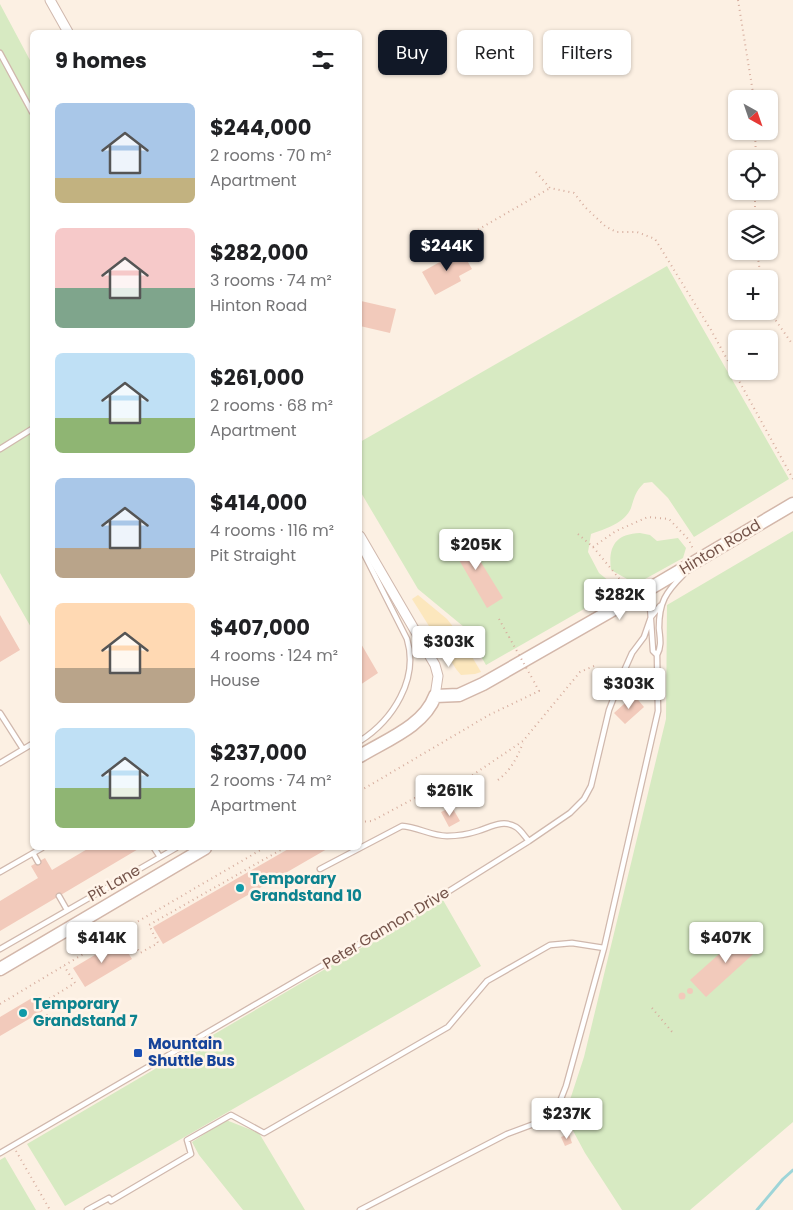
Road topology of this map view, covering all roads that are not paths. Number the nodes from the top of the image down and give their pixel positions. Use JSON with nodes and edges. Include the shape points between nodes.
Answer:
{"nodes":[{"id":1,"x":50,"y":0,"type":"edge"},
{"id":2,"x":67,"y":30,"type":"edge"},
{"id":3,"x":0,"y":53,"type":"edge"},
{"id":4,"x":30,"y":108,"type":"edge"},
{"id":5,"x":30,"y":430,"type":"edge"},
{"id":6,"x":0,"y":449,"type":"edge"},
{"id":7,"x":793,"y":504,"type":"edge"},
{"id":8,"x":362,"y":539,"type":"edge"},
{"id":9,"x":362,"y":550,"type":"edge"},
{"id":10,"x":697,"y":560,"type":"junction"},
{"id":11,"x":649,"y":589,"type":"junction"},
{"id":12,"x":660,"y":606,"type":"junction"},
{"id":13,"x":651,"y":617,"type":"junction"},
{"id":14,"x":657,"y":656,"type":"junction"},
{"id":15,"x":435,"y":696,"type":"junction"},
{"id":16,"x":0,"y":713,"type":"edge"},
{"id":17,"x":362,"y":739,"type":"edge"},
{"id":18,"x":30,"y":745,"type":"edge"},
{"id":19,"x":23,"y":749,"type":"junction"},
{"id":20,"x":362,"y":755,"type":"edge"},
{"id":21,"x":0,"y":763,"type":"edge"},
{"id":22,"x":529,"y":841,"type":"junction"},
{"id":23,"x":362,"y":847,"type":"edge"},
{"id":24,"x":38,"y":850,"type":"edge"},
{"id":25,"x":155,"y":850,"type":"edge"},
{"id":26,"x":172,"y":850,"type":"edge"},
{"id":27,"x":202,"y":850,"type":"edge"},
{"id":28,"x":356,"y":850,"type":"edge"},
{"id":29,"x":33,"y":853,"type":"junction"},
{"id":30,"x":160,"y":857,"type":"junction"},
{"id":31,"x":38,"y":862,"type":"dead end"},
{"id":32,"x":320,"y":869,"type":"dead end"},
{"id":33,"x":0,"y":872,"type":"edge"},
{"id":34,"x":59,"y":896,"type":"dead end"},
{"id":35,"x":68,"y":910,"type":"junction"},
{"id":36,"x":604,"y":948,"type":"junction"},
{"id":37,"x":0,"y":949,"type":"edge"},
{"id":38,"x":0,"y":969,"type":"edge"},
{"id":39,"x":0,"y":1153,"type":"edge"},
{"id":40,"x":87,"y":1210,"type":"edge"},
{"id":41,"x":360,"y":1210,"type":"edge"}],
"edges":[{"from":1,"to":2,"type":"street"},
{"from":3,"to":4,"type":"lane"},
{"from":5,"to":6,"type":"lane"},
{"from":7,"to":10,"type":"street","name":"Hinton Road"},
{"from":8,"to":15,"type":"street","via":[[437,669]]},
{"from":9,"to":17,"type":"lane","via":[[407,639],[410,654],[399,701],[382,725]]},
{"from":10,"to":11,"type":"street","name":"Hinton Road"},
{"from":10,"to":12,"type":"lane","name":"Peter Gannon Drive","via":[[671,588]]},
{"from":11,"to":13,"type":"lane"},
{"from":11,"to":15,"type":"street","name":"Hinton Road","via":[[483,684],[459,696]]},
{"from":12,"to":13,"type":"lane","name":"Peter Gannon Drive"},
{"from":12,"to":14,"type":"lane","via":[[661,648]]},
{"from":13,"to":14,"type":"lane","via":[[653,651]]},
{"from":13,"to":22,"type":"lane","name":"Peter Gannon Drive","via":[[612,703],[595,774],[584,799],[570,813]]},
{"from":14,"to":36,"type":"lane","via":[[658,711]]},
{"from":15,"to":20,"type":"street","via":[[425,714]]},
{"from":16,"to":19,"type":"lane"},
{"from":18,"to":19,"type":"lane"},
{"from":19,"to":21,"type":"lane"},
{"from":22,"to":23,"type":"lane","via":[[518,828],[509,824],[449,836],[434,836],[402,826]]},
{"from":22,"to":39,"type":"lane","name":"Peter Gannon Drive","via":[[430,903]]},
{"from":24,"to":29,"type":"lane"},
{"from":25,"to":30,"type":"lane"},
{"from":26,"to":30,"type":"lane","name":"Pit Lane"},
{"from":27,"to":38,"type":"street"},
{"from":28,"to":32,"type":"lane"},
{"from":29,"to":31,"type":"lane"},
{"from":29,"to":33,"type":"lane"},
{"from":30,"to":35,"type":"lane","name":"Pit Lane"},
{"from":34,"to":35,"type":"lane"},
{"from":35,"to":37,"type":"lane","name":"Pit Lane"},
{"from":36,"to":40,"type":"lane","via":[[572,943],[550,945],[487,981],[448,1027],[264,1133],[231,1115],[187,1140],[191,1154],[111,1201],[109,1198]]},
{"from":36,"to":41,"type":"lane","via":[[566,1086],[550,1118],[508,1134]]}]}
